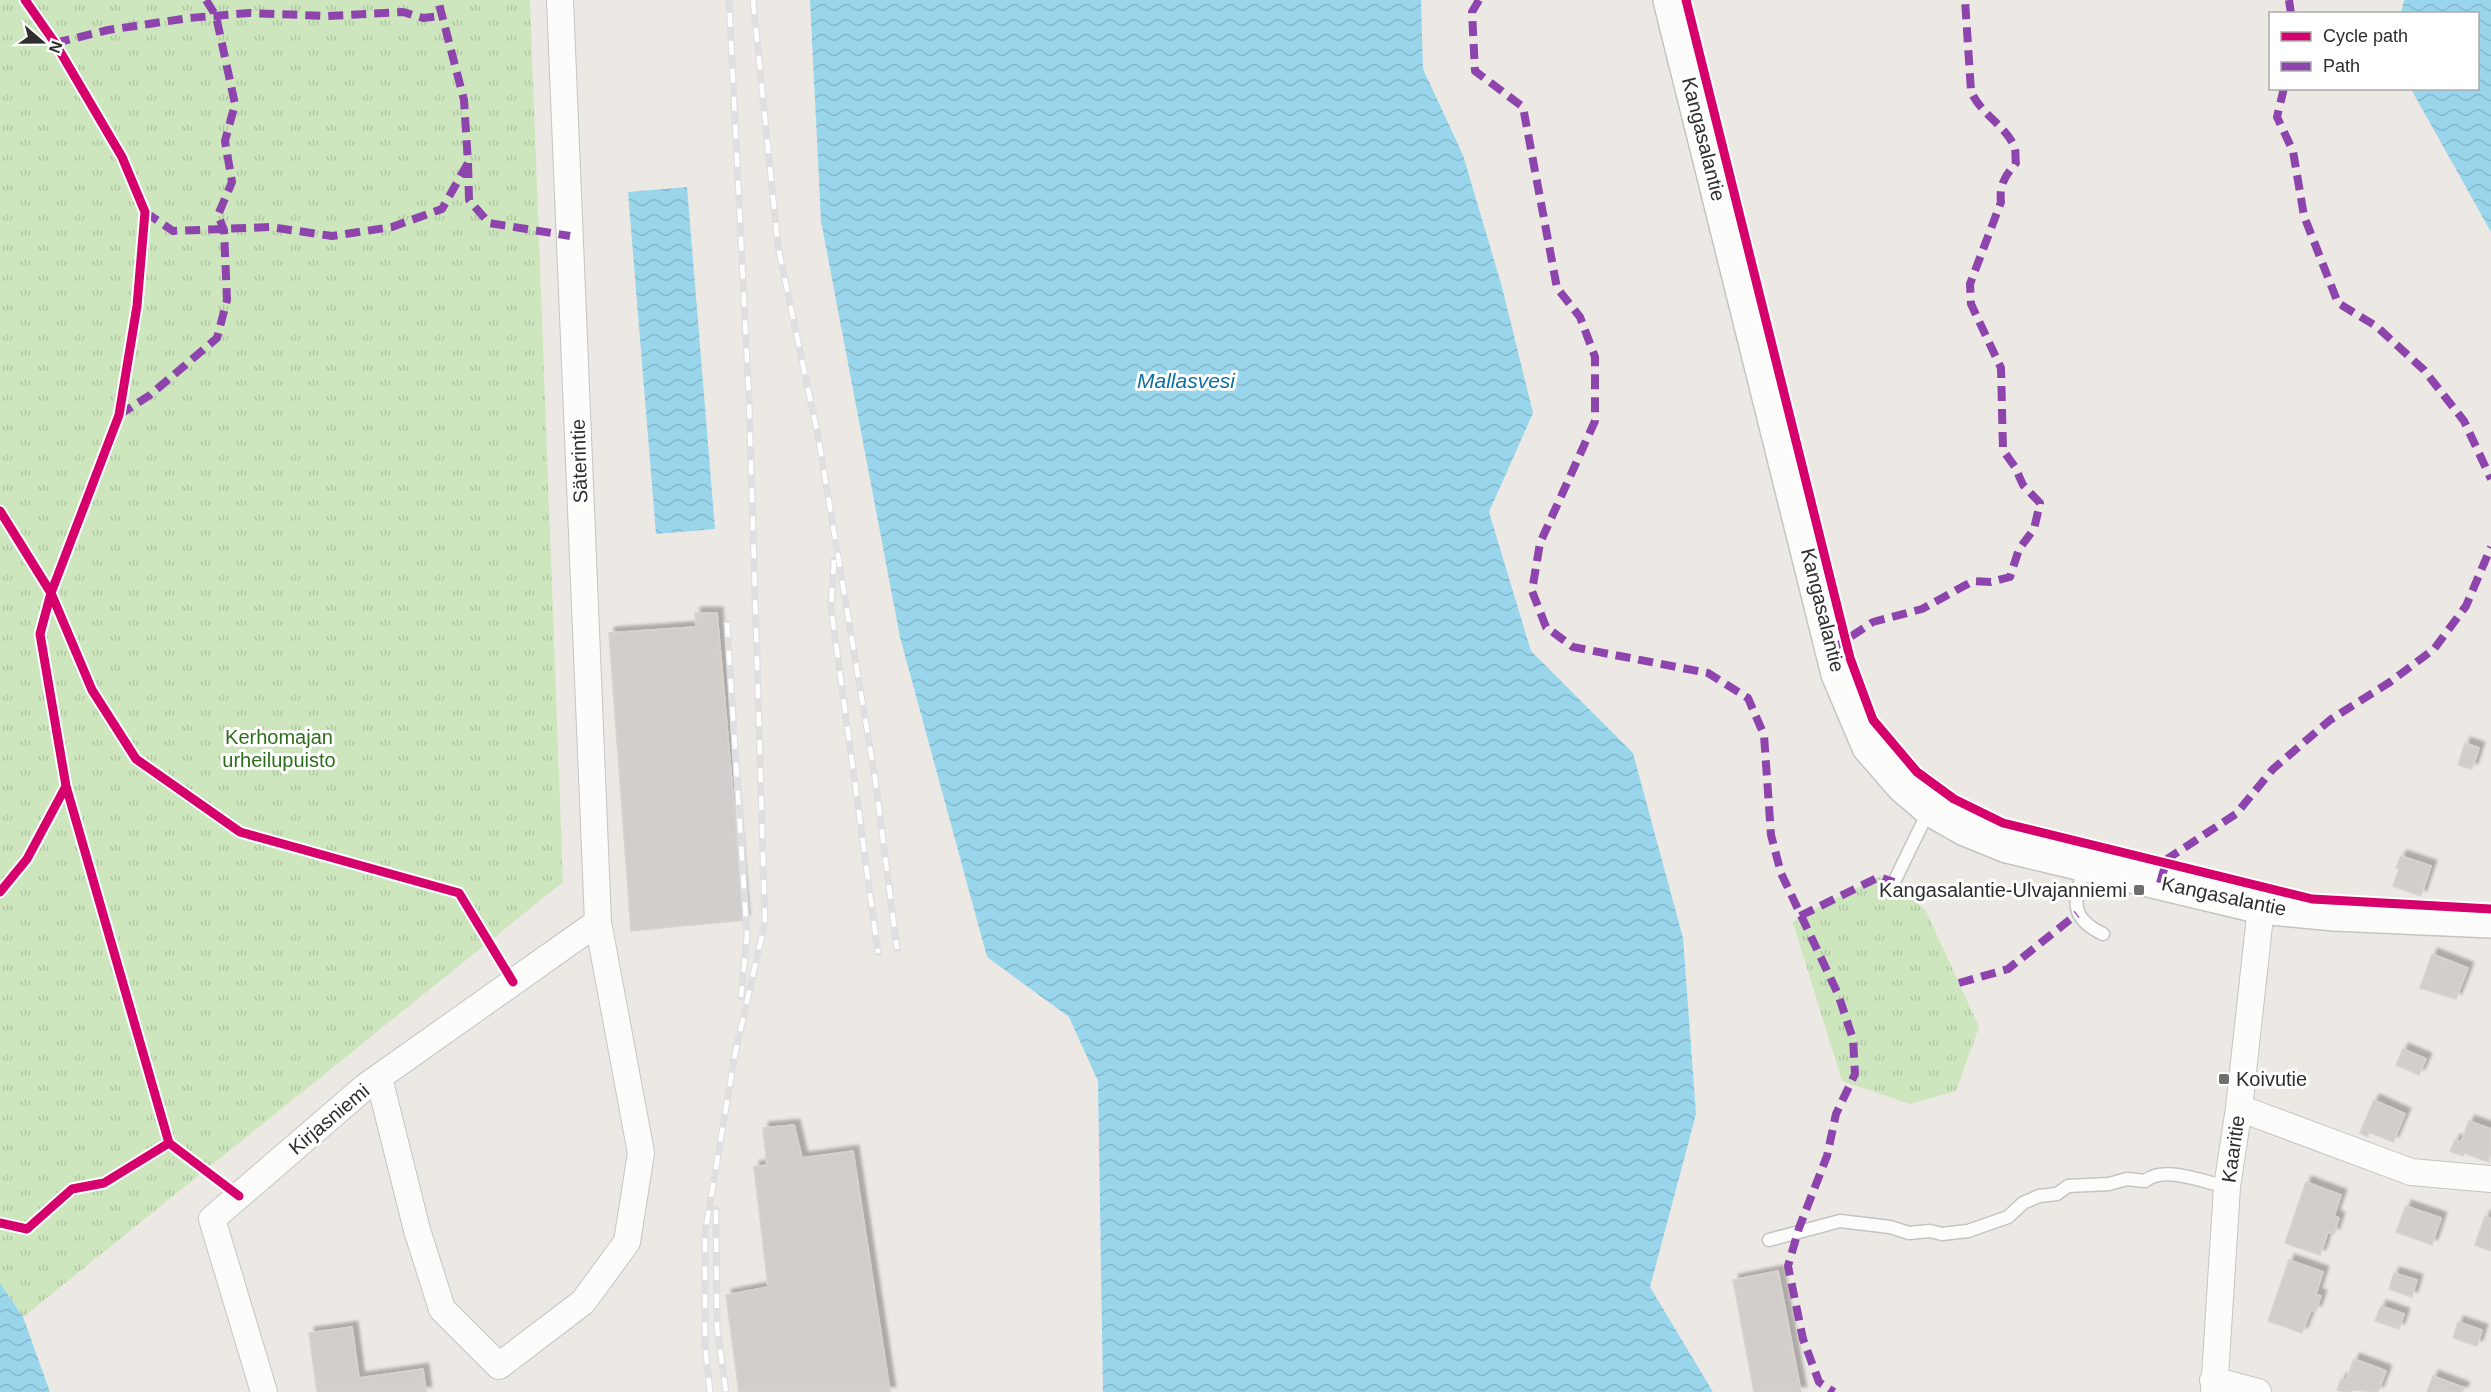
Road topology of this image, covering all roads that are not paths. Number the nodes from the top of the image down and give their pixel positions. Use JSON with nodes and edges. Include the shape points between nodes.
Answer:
{"nodes":[{"id":1,"x":560,"y":0,"type":"edge"},
{"id":2,"x":1670,"y":0,"type":"edge"},
{"id":3,"x":1930,"y":809,"type":"junction"},
{"id":4,"x":2085,"y":865,"type":"junction"},
{"id":5,"x":1894,"y":882,"type":"dead end"},
{"id":6,"x":2261,"y":907,"type":"junction"},
{"id":7,"x":2491,"y":921,"type":"edge"},
{"id":8,"x":598,"y":922,"type":"junction"},
{"id":9,"x":2103,"y":934,"type":"dead end"},
{"id":10,"x":379,"y":1078,"type":"junction"},
{"id":11,"x":2239,"y":1108,"type":"junction"},
{"id":12,"x":2491,"y":1179,"type":"edge"},
{"id":13,"x":2227,"y":1187,"type":"junction"},
{"id":14,"x":1769,"y":1240,"type":"dead end"},
{"id":15,"x":2213,"y":1386,"type":"edge"},
{"id":16,"x":264,"y":1392,"type":"edge"},
{"id":17,"x":2258,"y":1392,"type":"edge"}],
"edges":[{"from":1,"to":8,"type":"street","name":"Säterintie"},
{"from":2,"to":3,"type":"main road","name":"Kangasalantie","via":[[1838,674],[1869,747],[1903,786]]},
{"from":3,"to":4,"type":"main road","name":"Kangasalantie","via":[[2007,846]]},
{"from":3,"to":5,"type":"lane"},
{"from":4,"to":6,"type":"main road","name":"Kangasalantie"},
{"from":4,"to":9,"type":"lane","via":[[2076,895],[2077,914],[2088,927]]},
{"from":6,"to":7,"type":"main road","name":"Kangasalantie"},
{"from":6,"to":11,"type":"street","name":"Kaaritie"},
{"from":8,"to":10,"type":"street","name":"Kirjasniemi"},
{"from":8,"to":10,"type":"street","name":"Säterintie","via":[[641,1153],[627,1242],[583,1302],[499,1366],[442,1309],[417,1230]]},
{"from":10,"to":16,"type":"street","name":"Kirjasniemi","via":[[212,1219]]},
{"from":11,"to":12,"type":"street","via":[[2411,1172]]},
{"from":11,"to":13,"type":"street","name":"Kaaritie"},
{"from":13,"to":14,"type":"lane","via":[[2177,1175],[2152,1175],[2145,1181],[2127,1179],[2068,1186],[2056,1194],[2023,1203],[2008,1217],[1968,1231],[1909,1233],[1840,1221]]},
{"from":13,"to":15,"type":"street","name":"Kaaritie"},
{"from":15,"to":17,"type":"street"}]}
